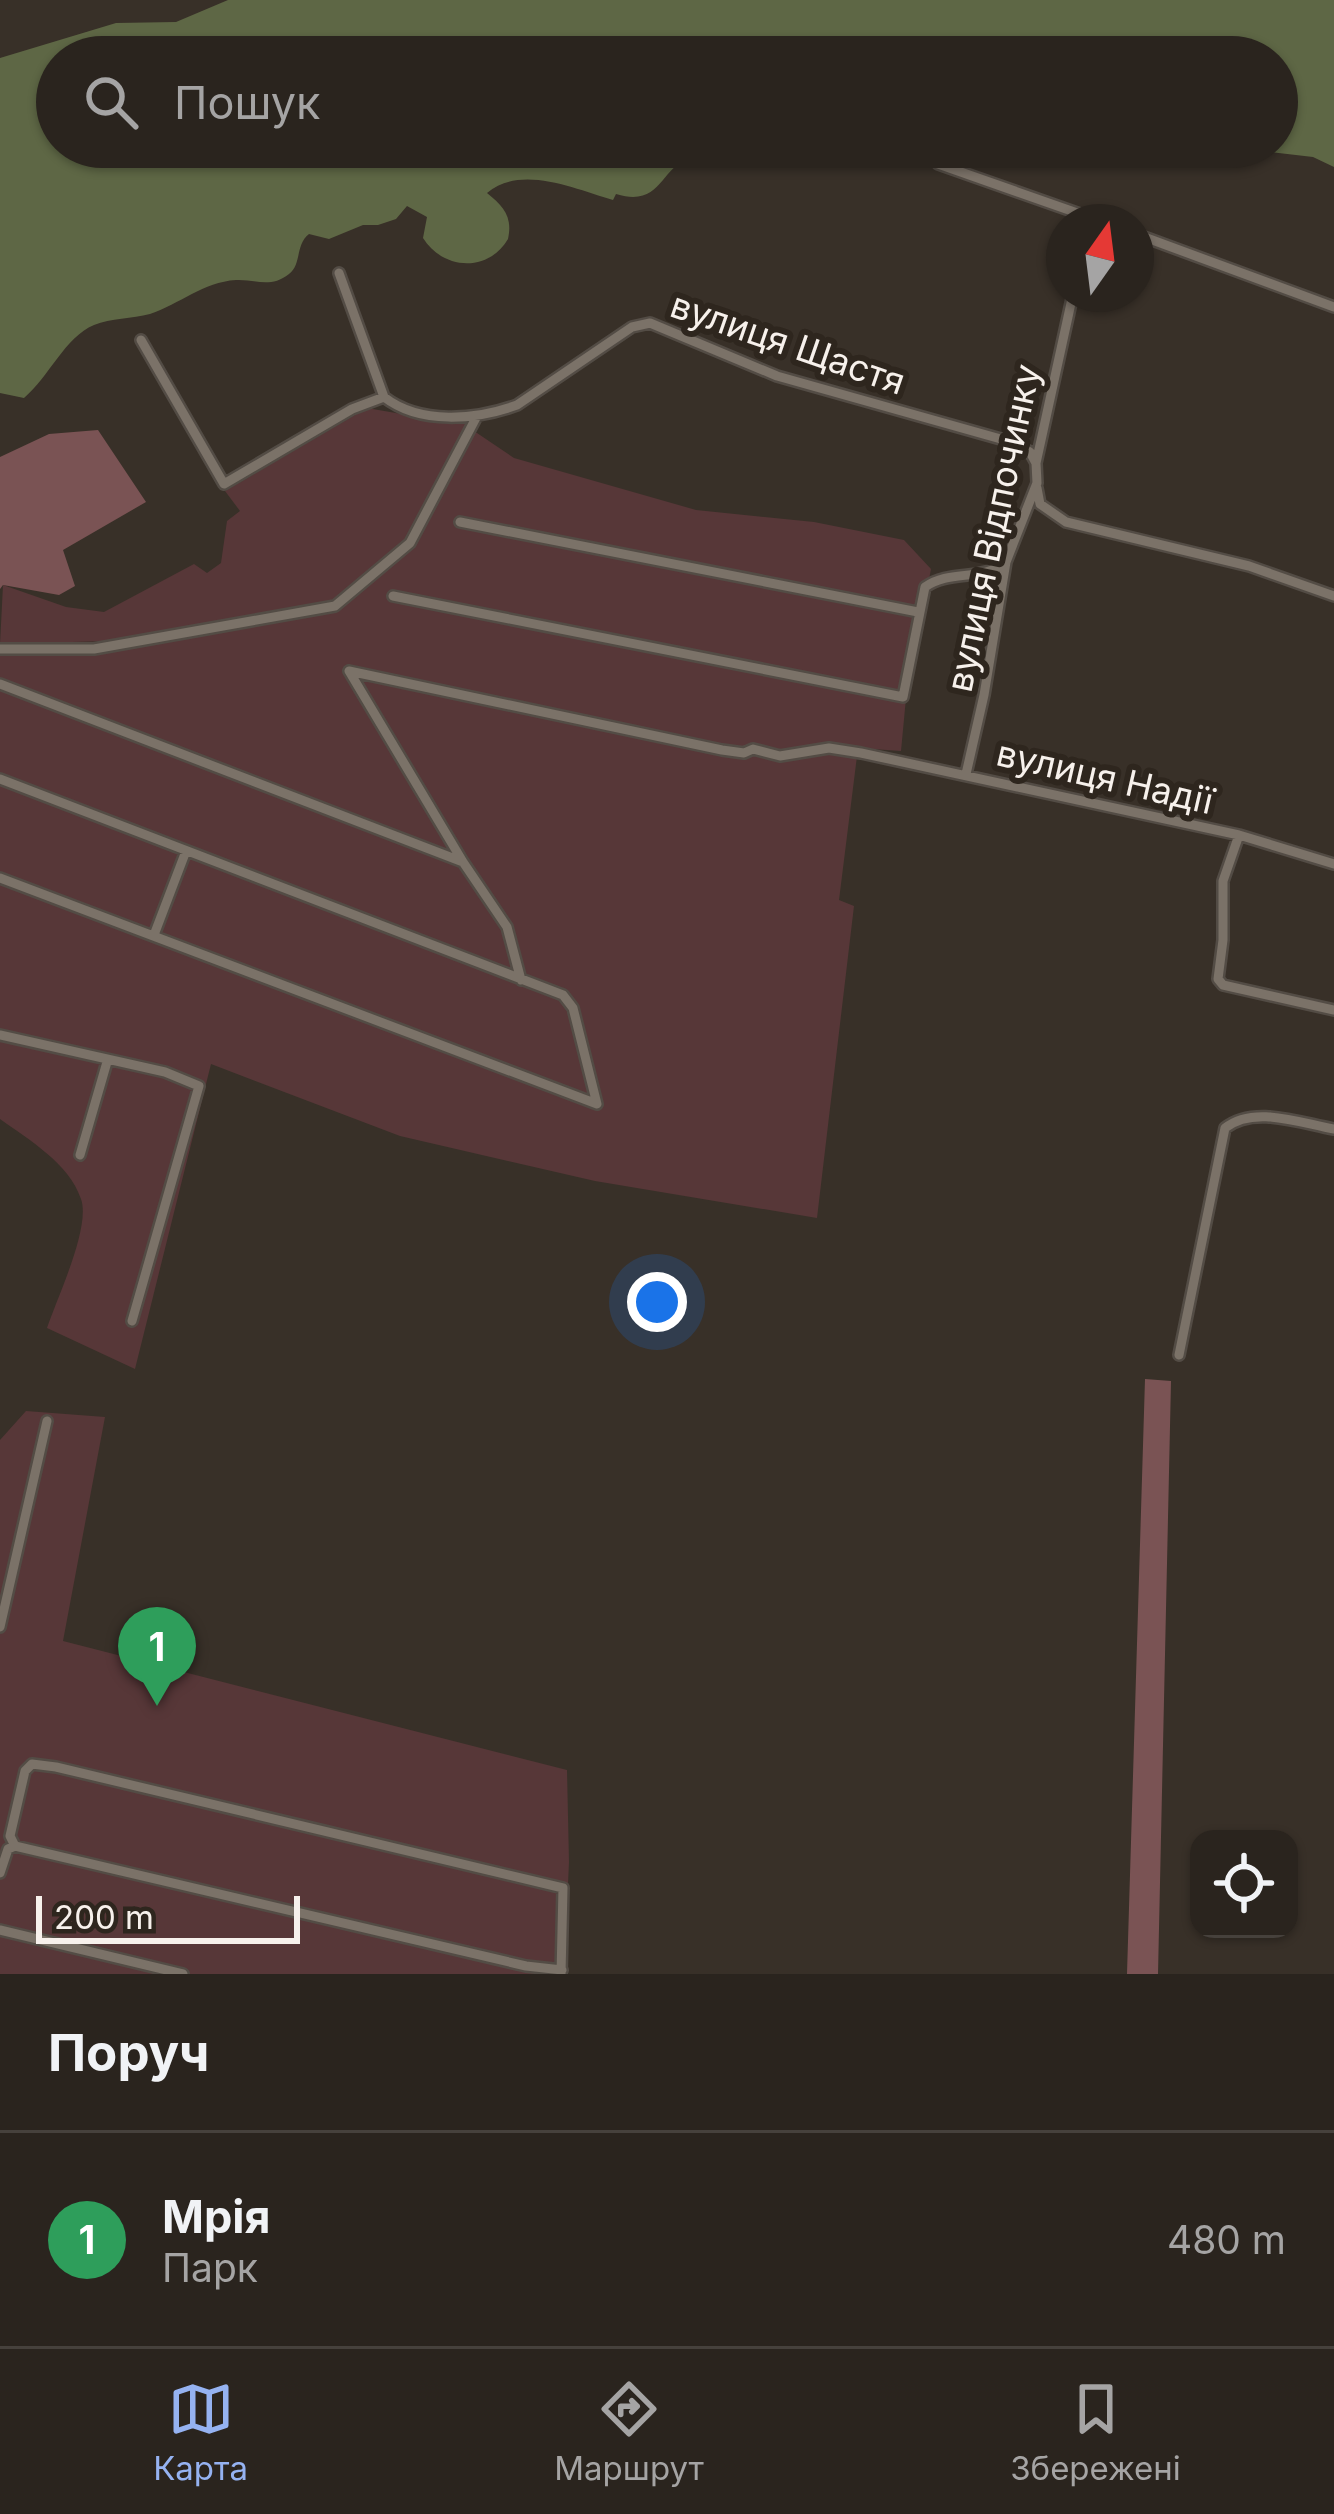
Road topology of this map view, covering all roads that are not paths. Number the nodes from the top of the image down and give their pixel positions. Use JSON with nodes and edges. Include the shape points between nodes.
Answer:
{"nodes":[{"id":1,"x":949,"y":168,"type":"edge"},
{"id":2,"x":1048,"y":204,"type":"edge"},
{"id":3,"x":1154,"y":241,"type":"edge"},
{"id":4,"x":340,"y":273,"type":"dead end"},
{"id":5,"x":1334,"y":308,"type":"edge"},
{"id":6,"x":1069,"y":312,"type":"edge"},
{"id":7,"x":141,"y":340,"type":"dead end"},
{"id":8,"x":384,"y":397,"type":"junction"},
{"id":9,"x":477,"y":416,"type":"junction"},
{"id":10,"x":1036,"y":463,"type":"junction"},
{"id":11,"x":1036,"y":483,"type":"junction"},
{"id":12,"x":460,"y":522,"type":"dead end"},
{"id":13,"x":1006,"y":562,"type":"junction"},
{"id":14,"x":393,"y":596,"type":"dead end"},
{"id":15,"x":1334,"y":596,"type":"edge"},
{"id":16,"x":918,"y":612,"type":"junction"},
{"id":17,"x":0,"y":649,"type":"edge"},
{"id":18,"x":0,"y":684,"type":"edge"},
{"id":19,"x":966,"y":774,"type":"junction"},
{"id":20,"x":0,"y":779,"type":"edge"},
{"id":21,"x":1239,"y":835,"type":"junction"},
{"id":22,"x":186,"y":851,"type":"junction"},
{"id":23,"x":463,"y":862,"type":"junction"},
{"id":24,"x":1334,"y":864,"type":"edge"},
{"id":25,"x":0,"y":878,"type":"edge"},
{"id":26,"x":154,"y":934,"type":"junction"},
{"id":27,"x":521,"y":980,"type":"junction"},
{"id":28,"x":1334,"y":1010,"type":"edge"},
{"id":29,"x":0,"y":1035,"type":"edge"},
{"id":30,"x":107,"y":1062,"type":"junction"},
{"id":31,"x":1334,"y":1129,"type":"edge"},
{"id":32,"x":80,"y":1155,"type":"dead end"},
{"id":33,"x":132,"y":1321,"type":"dead end"},
{"id":34,"x":1180,"y":1354,"type":"dead end"},
{"id":35,"x":46,"y":1420,"type":"dead end"},
{"id":36,"x":0,"y":1627,"type":"edge"},
{"id":37,"x":15,"y":1846,"type":"junction"},
{"id":38,"x":0,"y":1873,"type":"edge"},
{"id":39,"x":0,"y":1930,"type":"edge"},
{"id":40,"x":561,"y":1972,"type":"edge"},
{"id":41,"x":183,"y":1974,"type":"edge"}],
"edges":[{"from":1,"to":2,"type":"street"},
{"from":3,"to":5,"type":"street"},
{"from":4,"to":8,"type":"street"},
{"from":6,"to":10,"type":"street","name":"вулиця Відпочинку"},
{"from":7,"to":8,"type":"street","via":[[224,484]]},
{"from":8,"to":9,"type":"street","name":"вулиця Щастя","via":[[415,412]]},
{"from":9,"to":10,"type":"street","name":"вулиця Щастя","via":[[517,405],[632,327],[650,323],[777,376],[1015,443]]},
{"from":9,"to":17,"type":"street","via":[[410,543],[335,606],[94,649]]},
{"from":10,"to":11,"type":"street","name":"вулиця Відпочинку"},
{"from":11,"to":13,"type":"street","name":"вулиця Відпочинку"},
{"from":11,"to":15,"type":"street","via":[[1040,504],[1066,522],[1249,566]]},
{"from":12,"to":16,"type":"street"},
{"from":13,"to":16,"type":"street","via":[[989,574],[940,577],[925,587]]},
{"from":13,"to":19,"type":"street","name":"вулиця Відпочинку"},
{"from":14,"to":16,"type":"street","via":[[903,697]]},
{"from":18,"to":23,"type":"street"},
{"from":19,"to":21,"type":"street","name":"вулиця Надії"},
{"from":19,"to":23,"type":"street","name":"вулиця Надії","via":[[829,748],[780,756],[722,750],[349,671]]},
{"from":20,"to":22,"type":"street"},
{"from":21,"to":24,"type":"street","name":"вулиця Надії"},
{"from":21,"to":28,"type":"street","via":[[1223,881],[1223,985]]},
{"from":22,"to":26,"type":"street"},
{"from":22,"to":27,"type":"street"},
{"from":23,"to":27,"type":"street","via":[[507,927]]},
{"from":25,"to":26,"type":"street"},
{"from":26,"to":27,"type":"street","via":[[597,1103],[573,1007],[563,995]]},
{"from":29,"to":30,"type":"street"},
{"from":30,"to":32,"type":"street"},
{"from":30,"to":33,"type":"street","via":[[199,1086]]},
{"from":31,"to":34,"type":"street","via":[[1256,1115],[1225,1128]]},
{"from":35,"to":36,"type":"street"},
{"from":37,"to":38,"type":"street"},
{"from":37,"to":40,"type":"street"},
{"from":37,"to":40,"type":"street","via":[[10,1836],[25,1771],[40,1764],[563,1888]]},
{"from":39,"to":41,"type":"street"}]}
